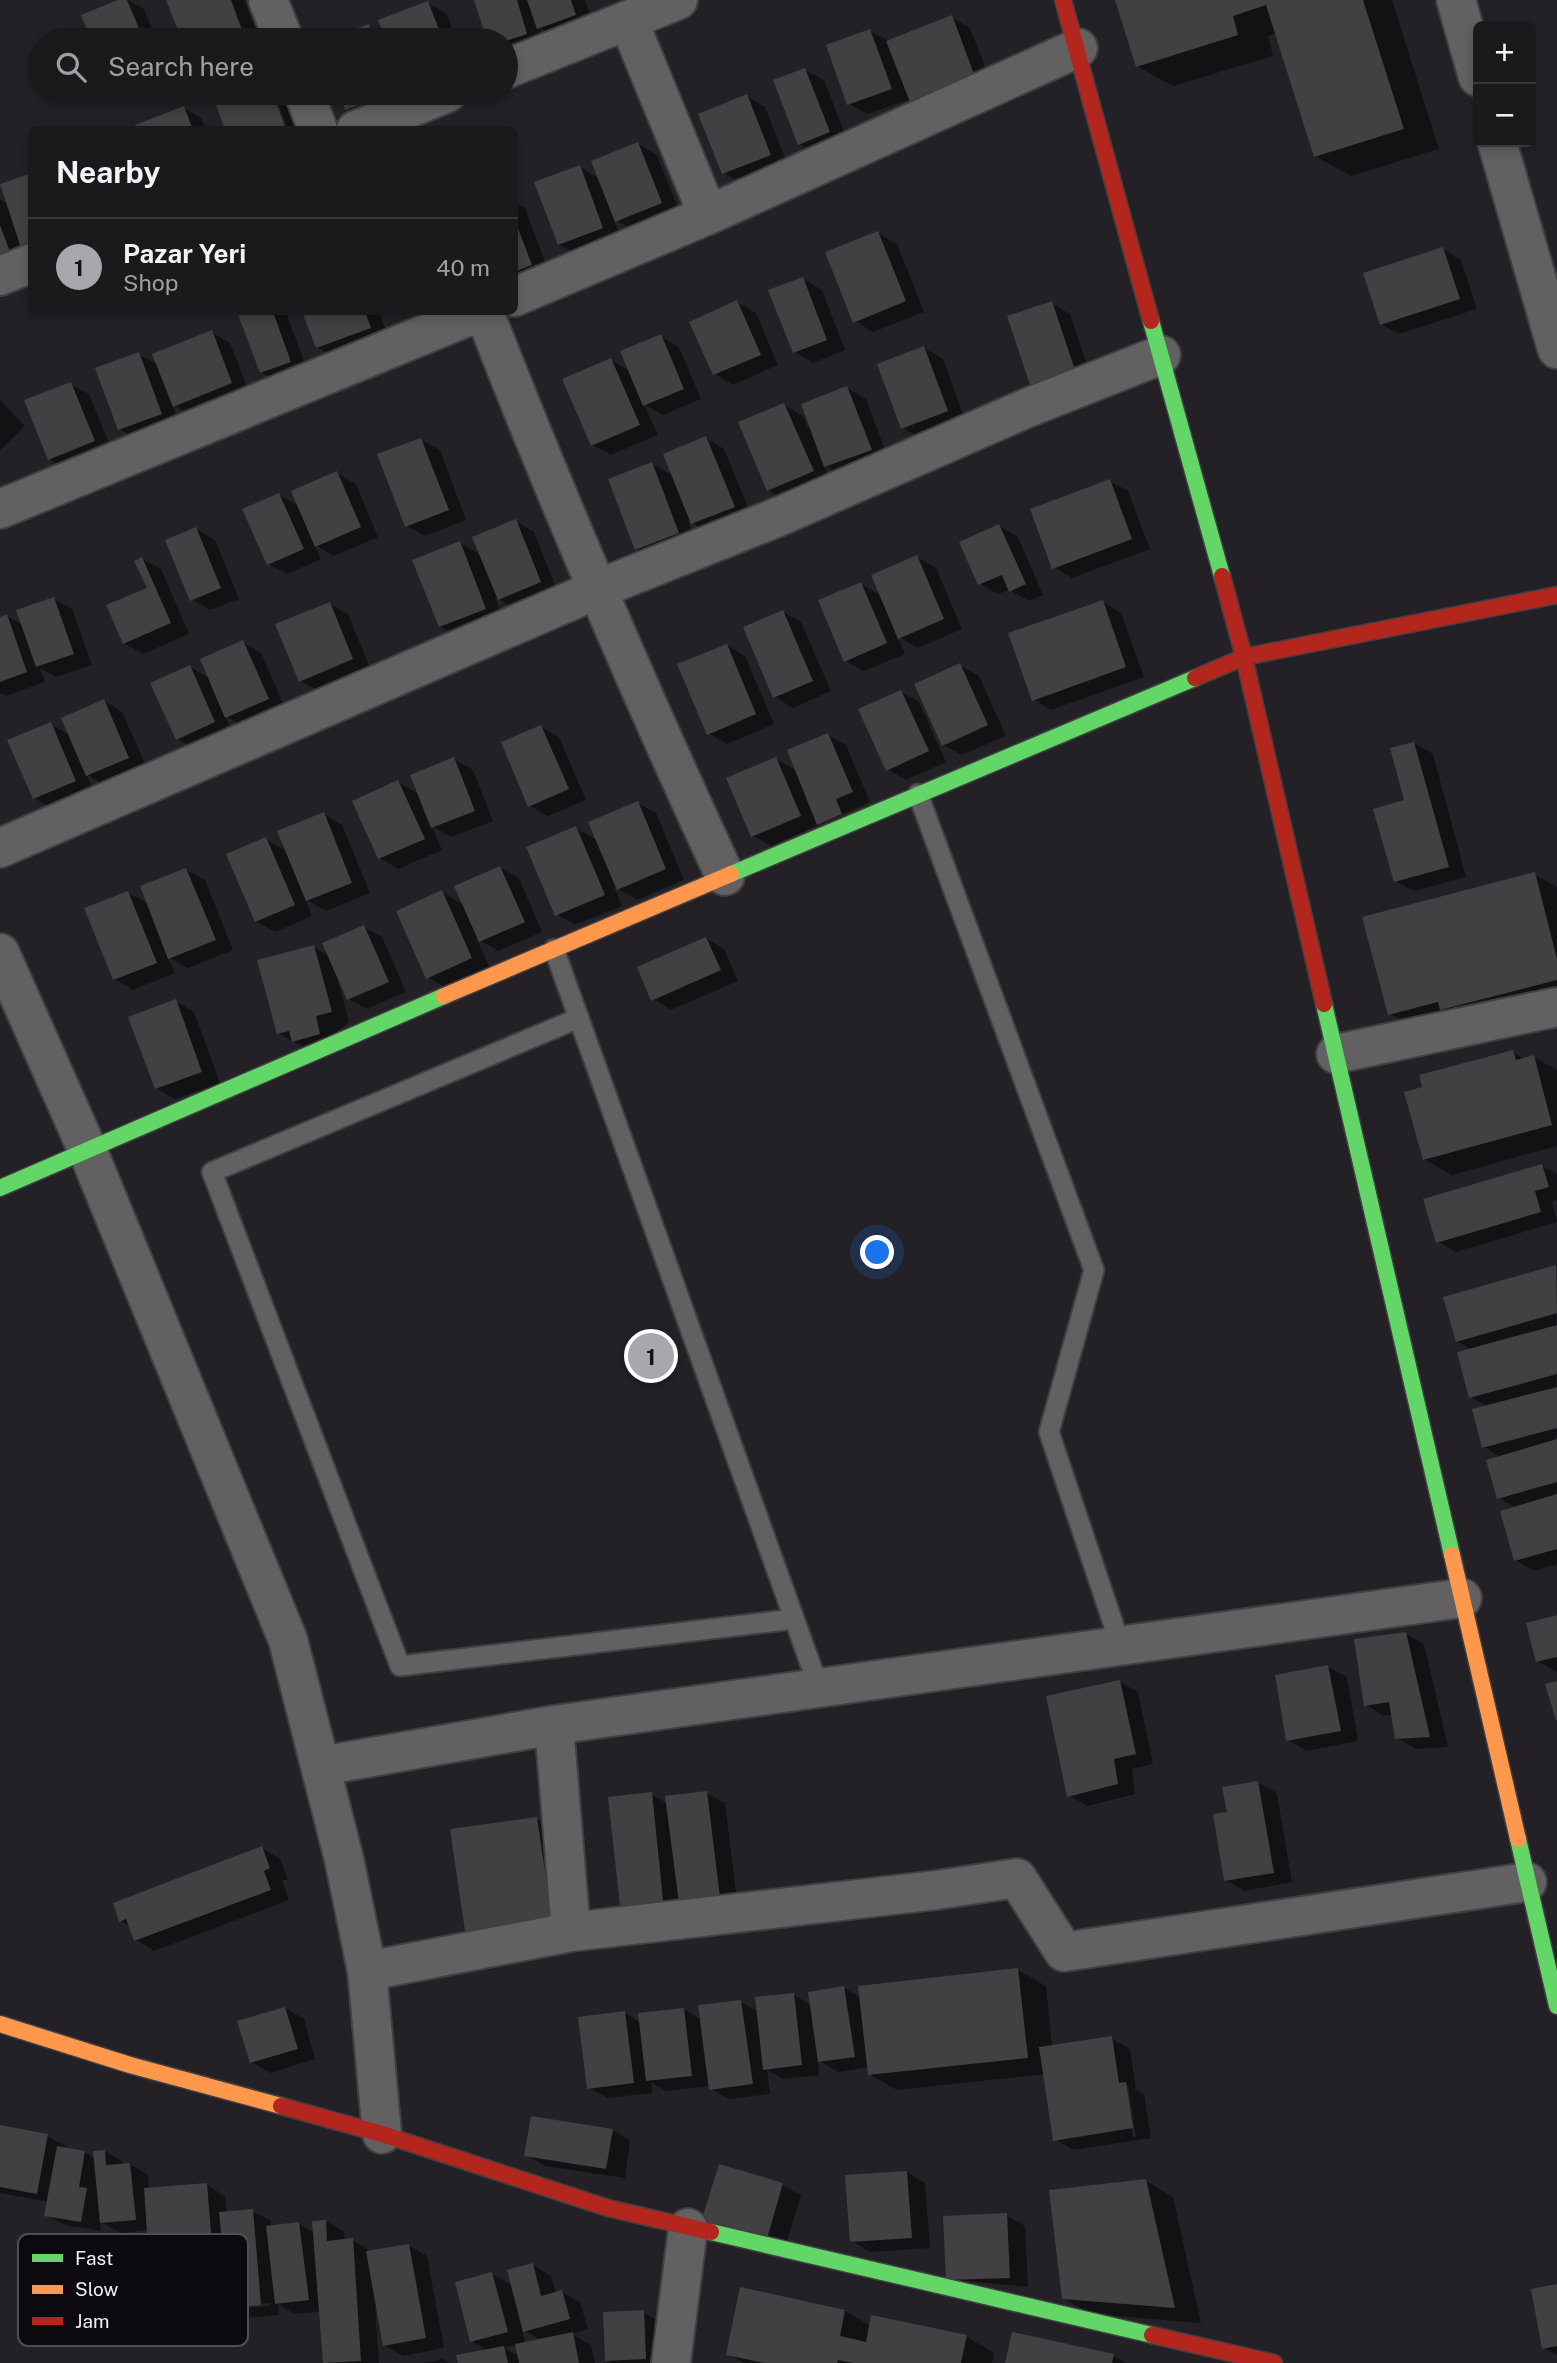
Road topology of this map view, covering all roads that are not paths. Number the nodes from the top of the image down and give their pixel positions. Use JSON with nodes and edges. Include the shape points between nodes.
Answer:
{"nodes":[{"id":1,"x":268,"y":0,"type":"edge"},
{"id":2,"x":678,"y":0,"type":"edge"},
{"id":3,"x":1063,"y":0,"type":"edge"},
{"id":4,"x":1456,"y":0,"type":"edge"},
{"id":5,"x":628,"y":20,"type":"junction"},
{"id":6,"x":279,"y":28,"type":"edge"},
{"id":7,"x":1078,"y":48,"type":"junction"},
{"id":8,"x":1473,"y":60,"type":"edge"},
{"id":9,"x":518,"y":64,"type":"edge"},
{"id":10,"x":308,"y":105,"type":"edge"},
{"id":11,"x":417,"y":105,"type":"edge"},
{"id":12,"x":316,"y":126,"type":"edge"},
{"id":13,"x":366,"y":126,"type":"edge"},
{"id":14,"x":1498,"y":147,"type":"edge"},
{"id":15,"x":708,"y":215,"type":"junction"},
{"id":16,"x":28,"y":265,"type":"edge"},
{"id":17,"x":0,"y":276,"type":"edge"},
{"id":18,"x":518,"y":294,"type":"edge"},
{"id":19,"x":474,"y":315,"type":"edge"},
{"id":20,"x":482,"y":315,"type":"edge"},
{"id":21,"x":1557,"y":349,"type":"edge"},
{"id":22,"x":1161,"y":355,"type":"junction"},
{"id":23,"x":0,"y":509,"type":"edge"},
{"id":24,"x":598,"y":589,"type":"junction"},
{"id":25,"x":1557,"y":595,"type":"edge"},
{"id":26,"x":1244,"y":657,"type":"junction"},
{"id":27,"x":918,"y":794,"type":"junction"},
{"id":28,"x":0,"y":848,"type":"edge"},
{"id":29,"x":725,"y":876,"type":"junction"},
{"id":30,"x":554,"y":949,"type":"junction"},
{"id":31,"x":0,"y":953,"type":"edge"},
{"id":32,"x":1557,"y":1007,"type":"edge"},
{"id":33,"x":579,"y":1018,"type":"junction"},
{"id":34,"x":1336,"y":1054,"type":"junction"},
{"id":35,"x":87,"y":1149,"type":"junction"},
{"id":36,"x":0,"y":1188,"type":"edge"},
{"id":37,"x":1462,"y":1598,"type":"junction"},
{"id":38,"x":794,"y":1619,"type":"junction"},
{"id":39,"x":1121,"y":1647,"type":"junction"},
{"id":40,"x":819,"y":1688,"type":"junction"},
{"id":41,"x":554,"y":1725,"type":"junction"},
{"id":42,"x":321,"y":1766,"type":"junction"},
{"id":43,"x":1527,"y":1882,"type":"junction"},
{"id":44,"x":572,"y":1932,"type":"junction"},
{"id":45,"x":1557,"y":1950,"type":"edge"},
{"id":46,"x":367,"y":1971,"type":"junction"},
{"id":47,"x":1557,"y":2006,"type":"edge"},
{"id":48,"x":0,"y":2024,"type":"edge"},
{"id":49,"x":382,"y":2134,"type":"junction"},
{"id":50,"x":688,"y":2228,"type":"junction"},
{"id":51,"x":671,"y":2363,"type":"edge"},
{"id":52,"x":1274,"y":2363,"type":"edge"}],
"edges":[{"from":1,"to":6,"type":"street"},
{"from":2,"to":5,"type":"street"},
{"from":3,"to":7,"type":"street"},
{"from":4,"to":8,"type":"street"},
{"from":5,"to":9,"type":"street"},
{"from":5,"to":15,"type":"street"},
{"from":7,"to":15,"type":"street"},
{"from":7,"to":22,"type":"street"},
{"from":10,"to":12,"type":"street"},
{"from":11,"to":13,"type":"street"},
{"from":14,"to":21,"type":"street"},
{"from":15,"to":18,"type":"street"},
{"from":16,"to":17,"type":"street"},
{"from":19,"to":23,"type":"street"},
{"from":20,"to":24,"type":"street"},
{"from":22,"to":24,"type":"street"},
{"from":22,"to":26,"type":"street"},
{"from":24,"to":28,"type":"street"},
{"from":24,"to":29,"type":"street"},
{"from":25,"to":26,"type":"street"},
{"from":26,"to":27,"type":"street"},
{"from":26,"to":34,"type":"street"},
{"from":27,"to":29,"type":"street"},
{"from":27,"to":39,"type":"lane","via":[[1094,1270],[1049,1432]]},
{"from":29,"to":30,"type":"street"},
{"from":30,"to":33,"type":"lane"},
{"from":30,"to":35,"type":"street"},
{"from":31,"to":35,"type":"street"},
{"from":32,"to":34,"type":"street"},
{"from":33,"to":38,"type":"lane"},
{"from":33,"to":38,"type":"lane","via":[[212,1172],[400,1667]]},
{"from":34,"to":37,"type":"street"},
{"from":35,"to":36,"type":"street"},
{"from":35,"to":42,"type":"street","via":[[288,1640]]},
{"from":37,"to":39,"type":"street"},
{"from":37,"to":43,"type":"street"},
{"from":38,"to":40,"type":"lane"},
{"from":39,"to":40,"type":"street"},
{"from":40,"to":41,"type":"street"},
{"from":41,"to":42,"type":"street"},
{"from":41,"to":44,"type":"street"},
{"from":42,"to":46,"type":"street"},
{"from":43,"to":44,"type":"street","via":[[1064,1952],[1017,1878]]},
{"from":43,"to":45,"type":"street"},
{"from":43,"to":47,"type":"street"},
{"from":44,"to":46,"type":"street"},
{"from":46,"to":49,"type":"street"},
{"from":48,"to":49,"type":"street"},
{"from":49,"to":50,"type":"street","via":[[608,2208]]},
{"from":50,"to":51,"type":"street"},
{"from":50,"to":52,"type":"street"}]}
